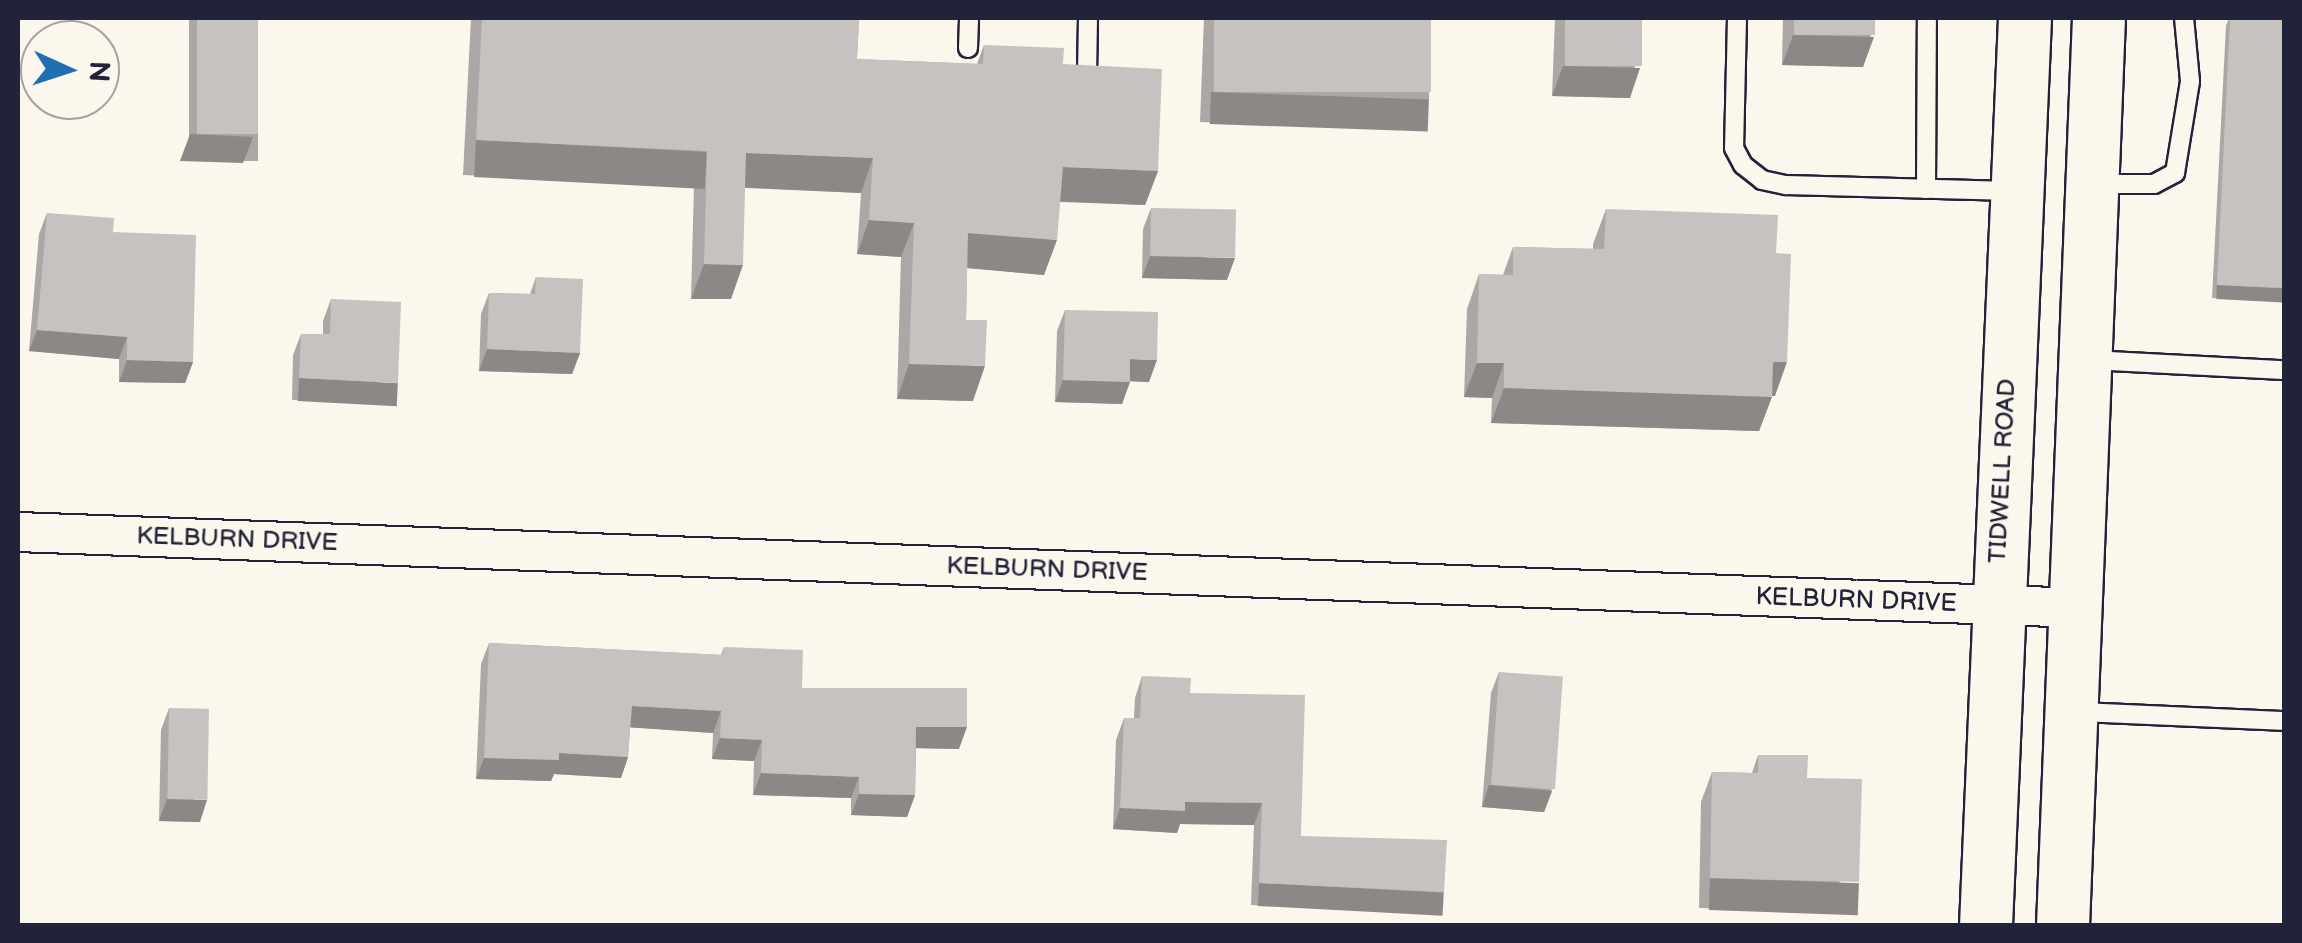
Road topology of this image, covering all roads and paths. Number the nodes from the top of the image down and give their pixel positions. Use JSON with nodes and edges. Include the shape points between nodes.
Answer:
{"nodes":[{"id":1,"x":969,"y":18,"type":"edge"},
{"id":2,"x":1088,"y":18,"type":"edge"},
{"id":3,"x":1736,"y":18,"type":"edge"},
{"id":4,"x":1927,"y":18,"type":"edge"},
{"id":5,"x":2025,"y":18,"type":"edge"},
{"id":6,"x":2099,"y":18,"type":"edge"},
{"id":7,"x":2184,"y":18,"type":"edge"},
{"id":8,"x":968,"y":48,"type":"dead end"},
{"id":9,"x":1087,"y":75,"type":"edge"},
{"id":10,"x":2092,"y":184,"type":"junction"},
{"id":11,"x":1926,"y":189,"type":"junction"},
{"id":12,"x":2017,"y":191,"type":"junction"},
{"id":13,"x":2086,"y":360,"type":"junction"},
{"id":14,"x":2284,"y":370,"type":"edge"},
{"id":15,"x":18,"y":532,"type":"edge"},
{"id":16,"x":1996,"y":606,"type":"junction"},
{"id":17,"x":2076,"y":608,"type":"junction"},
{"id":18,"x":2072,"y":712,"type":"junction"},
{"id":19,"x":2284,"y":721,"type":"edge"},
{"id":20,"x":1986,"y":926,"type":"edge"},
{"id":21,"x":2063,"y":926,"type":"edge"}],
"edges":[{"from":1,"to":8,"type":"lane"},
{"from":2,"to":9,"type":"lane"},
{"from":3,"to":11,"type":"lane","via":[[1734,148],[1743,165],[1762,180],[1786,186]]},
{"from":4,"to":11,"type":"lane"},
{"from":5,"to":12,"type":"main road","name":"TIDWELL ROAD"},
{"from":6,"to":10,"type":"main road"},
{"from":7,"to":10,"type":"lane","via":[[2190,81],[2175,174],[2154,184]]},
{"from":10,"to":13,"type":"main road"},
{"from":11,"to":12,"type":"lane"},
{"from":12,"to":16,"type":"main road","name":"TIDWELL ROAD"},
{"from":13,"to":14,"type":"lane"},
{"from":13,"to":17,"type":"main road"},
{"from":15,"to":16,"type":"street","name":"KELBURN DRIVE"},
{"from":16,"to":17,"type":"street","name":"KELBURN DRIVE"},
{"from":16,"to":20,"type":"main road","name":"TIDWELL ROAD"},
{"from":17,"to":18,"type":"main road"},
{"from":18,"to":19,"type":"lane"},
{"from":18,"to":21,"type":"main road"}]}
